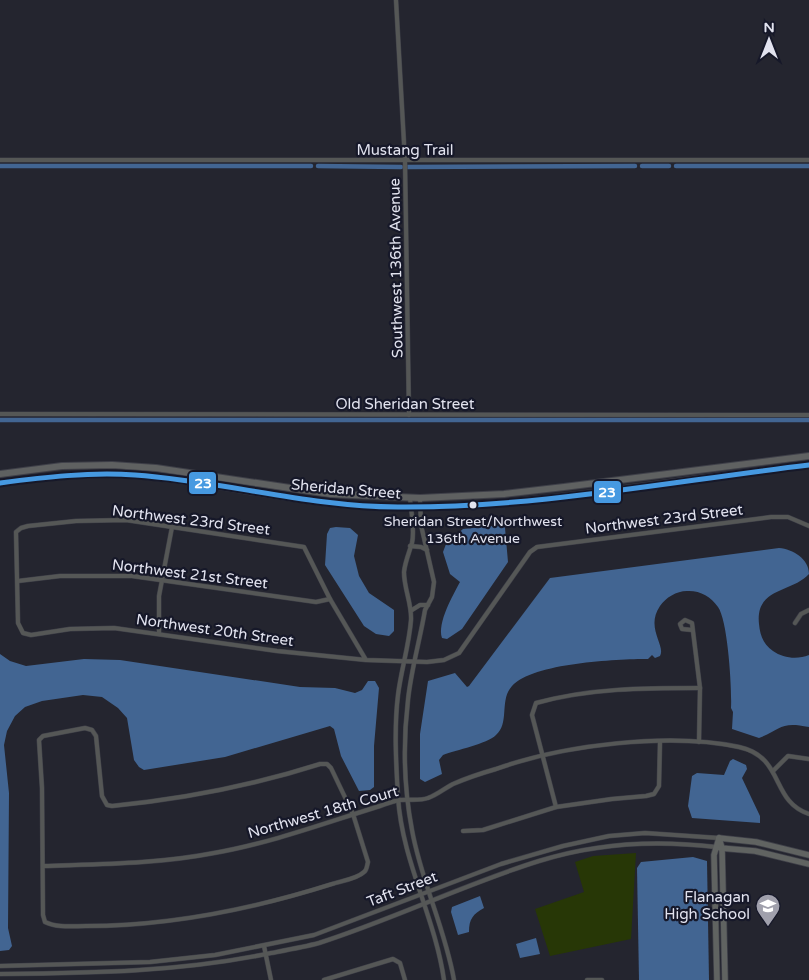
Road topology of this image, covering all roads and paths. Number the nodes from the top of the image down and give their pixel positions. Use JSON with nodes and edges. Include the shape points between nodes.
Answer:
{"nodes":[{"id":1,"x":396,"y":0,"type":"edge"},
{"id":2,"x":0,"y":160,"type":"edge"},
{"id":3,"x":809,"y":160,"type":"edge"},
{"id":4,"x":405,"y":161,"type":"junction"},
{"id":5,"x":0,"y":414,"type":"edge"},
{"id":6,"x":410,"y":415,"type":"junction"},
{"id":7,"x":809,"y":415,"type":"edge"},
{"id":8,"x":809,"y":456,"type":"edge"},
{"id":9,"x":809,"y":465,"type":"edge"},
{"id":10,"x":0,"y":474,"type":"edge"},
{"id":11,"x":0,"y":483,"type":"edge"},
{"id":12,"x":410,"y":498,"type":"junction"},
{"id":13,"x":420,"y":498,"type":"junction"},
{"id":14,"x":420,"y":506,"type":"junction"},
{"id":15,"x":410,"y":507,"type":"junction"},
{"id":16,"x":809,"y":526,"type":"edge"},
{"id":17,"x":172,"y":527,"type":"junction"},
{"id":18,"x":410,"y":546,"type":"junction"},
{"id":19,"x":427,"y":550,"type":"junction"},
{"id":20,"x":162,"y":580,"type":"junction"},
{"id":21,"x":18,"y":581,"type":"junction"},
{"id":22,"x":330,"y":599,"type":"junction"},
{"id":23,"x":428,"y":605,"type":"junction"},
{"id":24,"x":412,"y":610,"type":"junction"},
{"id":25,"x":809,"y":610,"type":"edge"},
{"id":26,"x":795,"y":623,"type":"dead end"},
{"id":27,"x":692,"y":630,"type":"dead end"},
{"id":28,"x":158,"y":633,"type":"junction"},
{"id":29,"x":366,"y":660,"type":"junction"},
{"id":30,"x":404,"y":661,"type":"junction"},
{"id":31,"x":416,"y":661,"type":"junction"},
{"id":32,"x":700,"y":688,"type":"junction"},
{"id":33,"x":660,"y":742,"type":"junction"},
{"id":34,"x":698,"y":742,"type":"junction"},
{"id":35,"x":542,"y":755,"type":"junction"},
{"id":36,"x":809,"y":759,"type":"edge"},
{"id":37,"x":774,"y":770,"type":"junction"},
{"id":38,"x":398,"y":800,"type":"junction"},
{"id":39,"x":408,"y":800,"type":"junction"},
{"id":40,"x":556,"y":807,"type":"junction"},
{"id":41,"x":353,"y":814,"type":"junction"},
{"id":42,"x":809,"y":814,"type":"edge"},
{"id":43,"x":463,"y":830,"type":"dead end"},
{"id":44,"x":645,"y":833,"type":"junction"},
{"id":45,"x":719,"y":838,"type":"junction"},
{"id":46,"x":646,"y":844,"type":"junction"},
{"id":47,"x":563,"y":846,"type":"junction"},
{"id":48,"x":719,"y":848,"type":"junction"},
{"id":49,"x":565,"y":854,"type":"junction"},
{"id":50,"x":809,"y":855,"type":"edge"},
{"id":51,"x":501,"y":864,"type":"junction"},
{"id":52,"x":809,"y":864,"type":"edge"},
{"id":53,"x":42,"y":866,"type":"junction"},
{"id":54,"x":504,"y":873,"type":"junction"},
{"id":55,"x":430,"y":893,"type":"junction"},
{"id":56,"x":422,"y":895,"type":"junction"},
{"id":57,"x":432,"y":900,"type":"junction"},
{"id":58,"x":424,"y":902,"type":"junction"},
{"id":59,"x":264,"y":946,"type":"junction"},
{"id":60,"x":265,"y":954,"type":"junction"},
{"id":61,"x":0,"y":966,"type":"edge"},
{"id":62,"x":0,"y":974,"type":"edge"},
{"id":63,"x":271,"y":980,"type":"edge"},
{"id":64,"x":324,"y":980,"type":"edge"},
{"id":65,"x":405,"y":980,"type":"edge"},
{"id":66,"x":444,"y":980,"type":"edge"},
{"id":67,"x":454,"y":980,"type":"edge"},
{"id":68,"x":587,"y":980,"type":"edge"},
{"id":69,"x":602,"y":980,"type":"edge"},
{"id":70,"x":718,"y":980,"type":"edge"},
{"id":71,"x":725,"y":980,"type":"edge"}],
"edges":[{"from":1,"to":4,"type":"street","name":"Southwest 136th Avenue"},
{"from":2,"to":4,"type":"street","name":"Mustang Trail"},
{"from":3,"to":4,"type":"street","name":"Mustang Trail"},
{"from":4,"to":6,"type":"street","name":"Southwest 136th Avenue"},
{"from":5,"to":6,"type":"street","name":"Old Sheridan Street"},
{"from":6,"to":7,"type":"street","name":"Old Sheridan Street"},
{"from":8,"to":13,"type":"main road","name":"Sheridan Street","via":[[504,494]]},
{"from":9,"to":14,"type":"main road","name":"Sheridan Street","via":[[514,502]]},
{"from":10,"to":12,"type":"main road","name":"Sheridan Street","via":[[62,466],[112,465],[156,468],[330,494]]},
{"from":11,"to":15,"type":"main road","name":"Sheridan Street","via":[[60,475],[154,476],[329,502]]},
{"from":12,"to":13,"type":"main road","name":"Sheridan Street"},
{"from":12,"to":15,"type":"street"},
{"from":13,"to":14,"type":"street"},
{"from":14,"to":15,"type":"main road","name":"Sheridan Street"},
{"from":14,"to":19,"type":"street"},
{"from":15,"to":18,"type":"street"},
{"from":16,"to":31,"type":"street","name":"Northwest 23rd Street","via":[[788,517],[771,517],[537,547],[530,552],[459,653],[444,660]]},
{"from":17,"to":20,"type":"street"},
{"from":17,"to":21,"type":"street","name":"Northwest 23rd Street","via":[[126,520],[76,521],[21,528],[16,532]]},
{"from":17,"to":22,"type":"street","name":"Northwest 23rd Street","via":[[304,547]]},
{"from":18,"to":19,"type":"street"},
{"from":18,"to":24,"type":"street","via":[[404,574]]},
{"from":19,"to":23,"type":"street","via":[[434,582]]},
{"from":20,"to":21,"type":"street","name":"Northwest 21st Street","via":[[100,574]]},
{"from":20,"to":22,"type":"street","name":"Northwest 21st Street","via":[[316,602]]},
{"from":20,"to":28,"type":"street","via":[[158,596]]},
{"from":21,"to":28,"type":"street","name":"Northwest 20th Street","via":[[18,624],[23,633],[114,628]]},
{"from":22,"to":29,"type":"street"},
{"from":23,"to":24,"type":"street"},
{"from":23,"to":31,"type":"street"},
{"from":24,"to":30,"type":"street"},
{"from":25,"to":26,"type":"street","via":[[801,614]]},
{"from":27,"to":32,"type":"street"},
{"from":28,"to":29,"type":"street","name":"Northwest 20th Street","via":[[277,651]]},
{"from":29,"to":30,"type":"street","name":"Northwest 20th Street"},
{"from":30,"to":31,"type":"street","name":"Northwest 23rd Street"},
{"from":30,"to":38,"type":"street","via":[[395,754]]},
{"from":31,"to":39,"type":"street","via":[[406,718]]},
{"from":32,"to":34,"type":"street"},
{"from":32,"to":35,"type":"street","via":[[594,692],[536,703],[532,710]]},
{"from":33,"to":34,"type":"street","name":"Northwest 18th Court"},
{"from":33,"to":35,"type":"street","name":"Northwest 18th Court","via":[[592,746]]},
{"from":33,"to":40,"type":"street","via":[[657,790],[646,796]]},
{"from":34,"to":37,"type":"street","name":"Northwest 18th Court","via":[[742,747],[755,752]]},
{"from":35,"to":39,"type":"street","name":"Northwest 18th Court","via":[[453,784],[427,799]]},
{"from":35,"to":40,"type":"street"},
{"from":36,"to":37,"type":"street","via":[[788,756]]},
{"from":37,"to":42,"type":"street","name":"Northwest 18th Court","via":[[786,799],[799,811]]},
{"from":38,"to":39,"type":"street","name":"Northwest 18th Court"},
{"from":38,"to":41,"type":"street","name":"Northwest 18th Court"},
{"from":38,"to":56,"type":"street","via":[[411,865]]},
{"from":39,"to":55,"type":"street","via":[[412,830]]},
{"from":40,"to":43,"type":"street","via":[[483,830]]},
{"from":41,"to":53,"type":"street","name":"Northwest 18th Court","via":[[270,841],[212,854],[120,864]]},
{"from":41,"to":53,"type":"street","via":[[368,862],[364,873],[258,905],[185,919],[52,926],[45,922],[43,915]]},
{"from":41,"to":53,"type":"street","via":[[327,764],[226,791],[165,801],[107,805],[102,796],[96,736],[85,728],[43,736],[39,740]]},
{"from":44,"to":45,"type":"street","name":"Taft Street"},
{"from":44,"to":46,"type":"street"},
{"from":44,"to":47,"type":"street","name":"Taft Street","via":[[609,836]]},
{"from":45,"to":48,"type":"street"},
{"from":45,"to":50,"type":"street","name":"Taft Street","via":[[756,842]]},
{"from":46,"to":48,"type":"street","name":"Taft Street","via":[[692,844]]},
{"from":46,"to":49,"type":"street","name":"Taft Street"},
{"from":47,"to":49,"type":"street"},
{"from":47,"to":51,"type":"street","name":"Taft Street"},
{"from":48,"to":52,"type":"street","name":"Taft Street","via":[[755,851]]},
{"from":48,"to":70,"type":"street","via":[[714,855]]},
{"from":48,"to":71,"type":"street"},
{"from":49,"to":54,"type":"street","name":"Taft Street"},
{"from":51,"to":54,"type":"street"},
{"from":51,"to":55,"type":"street","name":"Taft Street"},
{"from":54,"to":57,"type":"street","name":"Taft Street"},
{"from":55,"to":56,"type":"street","name":"Taft Street"},
{"from":55,"to":57,"type":"street"},
{"from":56,"to":58,"type":"street"},
{"from":56,"to":59,"type":"street","name":"Taft Street","via":[[314,935]]},
{"from":57,"to":58,"type":"street","name":"Taft Street"},
{"from":57,"to":67,"type":"street"},
{"from":58,"to":60,"type":"street","name":"Taft Street","via":[[318,943]]},
{"from":58,"to":66,"type":"street","via":[[441,958]]},
{"from":59,"to":60,"type":"street"},
{"from":59,"to":61,"type":"street","name":"Taft Street","via":[[150,962]]},
{"from":60,"to":62,"type":"street","name":"Taft Street","via":[[154,971]]},
{"from":60,"to":63,"type":"street"},
{"from":64,"to":65,"type":"street","via":[[393,959],[400,963]]},
{"from":68,"to":69,"type":"street"}]}
